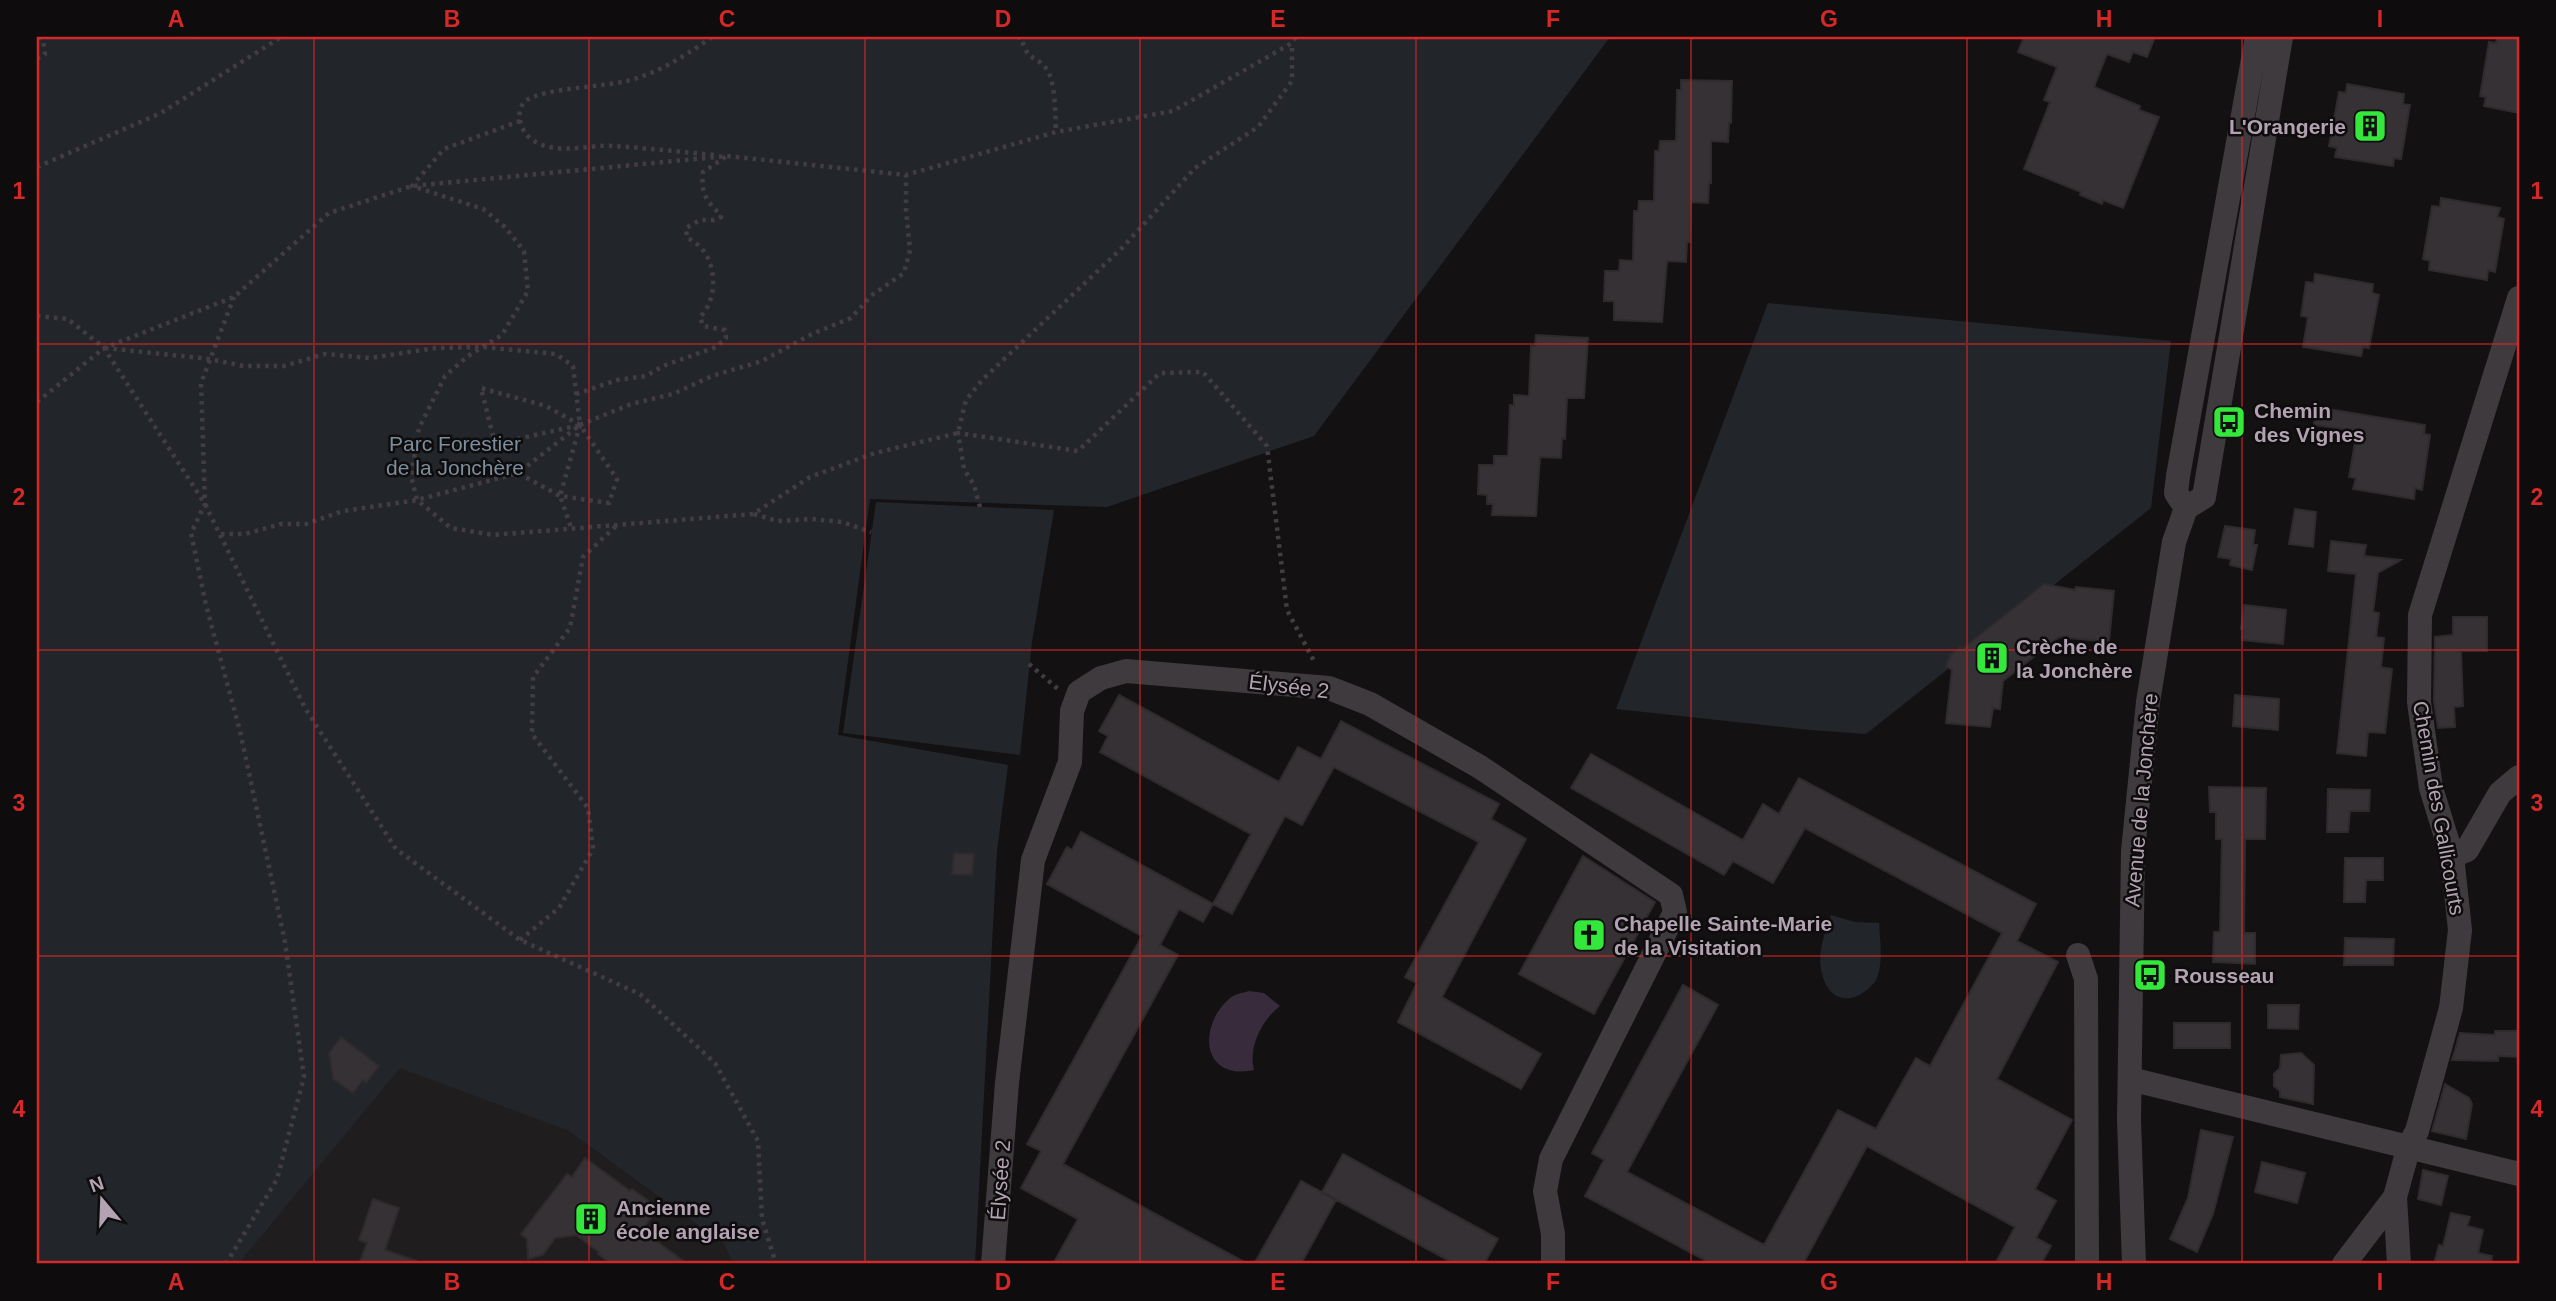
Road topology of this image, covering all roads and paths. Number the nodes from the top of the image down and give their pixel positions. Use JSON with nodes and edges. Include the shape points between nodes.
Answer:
{"nodes":[{"id":1,"x":39,"y":37,"type":"edge"},
{"id":2,"x":181,"y":37,"type":"edge"},
{"id":3,"x":195,"y":37,"type":"edge"},
{"id":4,"x":281,"y":37,"type":"edge"},
{"id":5,"x":712,"y":37,"type":"edge"},
{"id":6,"x":1017,"y":37,"type":"edge"},
{"id":7,"x":1296,"y":37,"type":"edge"},
{"id":8,"x":2257,"y":37,"type":"edge"},
{"id":9,"x":2281,"y":37,"type":"edge"},
{"id":10,"x":1292,"y":43,"type":"junction"},
{"id":11,"x":37,"y":59,"type":"edge"},
{"id":12,"x":520,"y":121,"type":"junction"},
{"id":13,"x":1056,"y":132,"type":"junction"},
{"id":14,"x":727,"y":156,"type":"junction"},
{"id":15,"x":37,"y":167,"type":"edge"},
{"id":16,"x":906,"y":175,"type":"junction"},
{"id":17,"x":412,"y":186,"type":"junction"},
{"id":18,"x":234,"y":297,"type":"junction"},
{"id":19,"x":2519,"y":298,"type":"edge"},
{"id":20,"x":37,"y":316,"type":"edge"},
{"id":21,"x":483,"y":347,"type":"junction"},
{"id":22,"x":104,"y":348,"type":"junction"},
{"id":23,"x":210,"y":359,"type":"junction"},
{"id":24,"x":576,"y":394,"type":"junction"},
{"id":25,"x":37,"y":402,"type":"edge"},
{"id":26,"x":580,"y":425,"type":"junction"},
{"id":27,"x":958,"y":433,"type":"junction"},
{"id":28,"x":518,"y":473,"type":"junction"},
{"id":29,"x":560,"y":496,"type":"junction"},
{"id":30,"x":417,"y":499,"type":"junction"},
{"id":31,"x":205,"y":504,"type":"junction"},
{"id":32,"x":980,"y":507,"type":"dead end"},
{"id":33,"x":2186,"y":508,"type":"junction"},
{"id":34,"x":754,"y":514,"type":"junction"},
{"id":35,"x":617,"y":525,"type":"junction"},
{"id":36,"x":572,"y":530,"type":"junction"},
{"id":37,"x":872,"y":532,"type":"dead end"},
{"id":38,"x":221,"y":534,"type":"junction"},
{"id":39,"x":1029,"y":664,"type":"dead end"},
{"id":40,"x":1329,"y":688,"type":"junction"},
{"id":41,"x":1075,"y":703,"type":"junction"},
{"id":42,"x":2519,"y":777,"type":"edge"},
{"id":43,"x":2452,"y":856,"type":"junction"},
{"id":44,"x":520,"y":940,"type":"junction"},
{"id":45,"x":2078,"y":955,"type":"dead end"},
{"id":46,"x":2130,"y":1079,"type":"junction"},
{"id":47,"x":2409,"y":1146,"type":"junction"},
{"id":48,"x":2519,"y":1174,"type":"edge"},
{"id":49,"x":2395,"y":1197,"type":"junction"},
{"id":50,"x":226,"y":1264,"type":"edge"},
{"id":51,"x":776,"y":1264,"type":"edge"},
{"id":52,"x":993,"y":1264,"type":"edge"},
{"id":53,"x":1553,"y":1264,"type":"edge"},
{"id":54,"x":2087,"y":1264,"type":"edge"},
{"id":55,"x":2134,"y":1264,"type":"edge"},
{"id":56,"x":2344,"y":1264,"type":"edge"},
{"id":57,"x":2399,"y":1264,"type":"edge"}],
"edges":[{"from":1,"to":11,"type":"path","via":[[45,54]]},
{"from":2,"to":3,"type":"path"},
{"from":4,"to":15,"type":"path","via":[[161,113]]},
{"from":5,"to":12,"type":"path","via":[[674,61],[627,81],[527,100],[520,109]]},
{"from":6,"to":13,"type":"path","via":[[1027,55],[1046,67],[1053,87]]},
{"from":7,"to":10,"type":"path"},
{"from":8,"to":33,"type":"street","via":[[2176,493]]},
{"from":9,"to":33,"type":"street","name":"Avenue de la Jonchère","via":[[2204,498]]},
{"from":10,"to":13,"type":"path","via":[[1173,111]]},
{"from":10,"to":27,"type":"path","via":[[1292,81],[1258,127],[1195,168],[1121,248],[983,379],[966,400]]},
{"from":12,"to":14,"type":"path","via":[[531,139],[558,148],[610,146]]},
{"from":12,"to":17,"type":"path","via":[[444,149]]},
{"from":13,"to":16,"type":"path"},
{"from":14,"to":16,"type":"path"},
{"from":14,"to":17,"type":"path"},
{"from":14,"to":24,"type":"path","via":[[703,172],[702,186],[720,217],[686,228],[687,238],[699,243],[709,260],[714,285],[709,308],[700,317],[703,326],[725,330],[726,338],[716,347],[646,376]]},
{"from":16,"to":26,"type":"path","via":[[910,250],[904,273],[872,295],[851,318],[762,361]]},
{"from":17,"to":18,"type":"path","via":[[329,214]]},
{"from":17,"to":21,"type":"path","via":[[483,209],[523,250],[528,291],[502,335]]},
{"from":18,"to":22,"type":"path"},
{"from":18,"to":23,"type":"path"},
{"from":19,"to":43,"type":"street","name":"Chemin des Gallicourts","via":[[2420,615],[2419,702],[2431,788]]},
{"from":20,"to":22,"type":"path","via":[[68,319]]},
{"from":21,"to":23,"type":"path","via":[[436,348],[370,358],[325,354],[284,366],[243,366]]},
{"from":21,"to":24,"type":"path","via":[[556,354],[572,366]]},
{"from":21,"to":30,"type":"path","via":[[445,376],[419,428],[411,476]]},
{"from":22,"to":23,"type":"path"},
{"from":22,"to":25,"type":"path"},
{"from":22,"to":31,"type":"path"},
{"from":23,"to":31,"type":"path","via":[[201,383]]},
{"from":24,"to":26,"type":"path"},
{"from":26,"to":26,"type":"path","via":[[546,407],[481,388],[495,444]]},
{"from":26,"to":28,"type":"path"},
{"from":26,"to":29,"type":"path"},
{"from":26,"to":29,"type":"path","via":[[617,479],[609,503]]},
{"from":27,"to":32,"type":"path","via":[[964,469]]},
{"from":27,"to":34,"type":"path","via":[[875,453],[810,477]]},
{"from":27,"to":40,"type":"path","via":[[1078,450],[1160,373],[1203,372],[1267,446],[1287,610]]},
{"from":28,"to":29,"type":"path"},
{"from":28,"to":30,"type":"path"},
{"from":29,"to":36,"type":"path"},
{"from":30,"to":36,"type":"path","via":[[451,528],[493,536]]},
{"from":30,"to":38,"type":"path","via":[[343,511],[306,524]]},
{"from":31,"to":38,"type":"path"},
{"from":31,"to":50,"type":"path","via":[[191,533],[285,942],[304,1077],[277,1179]]},
{"from":33,"to":46,"type":"street","name":"Avenue de la Jonchère","via":[[2174,542],[2148,702],[2133,851]]},
{"from":34,"to":35,"type":"path"},
{"from":34,"to":37,"type":"path","via":[[777,521],[842,522]]},
{"from":35,"to":36,"type":"path"},
{"from":35,"to":44,"type":"path","via":[[583,557],[570,628],[533,677],[532,734],[588,808],[593,849],[559,908]]},
{"from":38,"to":44,"type":"path","via":[[305,708],[396,849]]},
{"from":39,"to":41,"type":"path"},
{"from":40,"to":41,"type":"street","name":"Élysée 2","via":[[1126,671],[1101,678],[1079,692]]},
{"from":40,"to":53,"type":"street","name":"Élysée 2","via":[[1370,704],[1480,767],[1671,895],[1675,912],[1551,1159],[1545,1191]]},
{"from":41,"to":52,"type":"street","name":"Élysée 2","via":[[1070,762],[1032,860]]},
{"from":42,"to":43,"type":"street","via":[[2500,793],[2467,850]]},
{"from":43,"to":47,"type":"street","name":"Chemin des Gallicourts","via":[[2460,930],[2451,1008]]},
{"from":44,"to":51,"type":"path","via":[[640,994],[715,1063],[758,1141],[762,1219]]},
{"from":45,"to":54,"type":"street","via":[[2086,979]]},
{"from":46,"to":47,"type":"street"},
{"from":46,"to":55,"type":"street","name":"Avenue de la Jonchère"},
{"from":47,"to":48,"type":"street"},
{"from":47,"to":49,"type":"street","name":"Chemin des Gallicourts"},
{"from":49,"to":56,"type":"street","name":"Chemin des Gallicourts"},
{"from":49,"to":57,"type":"street"}]}
